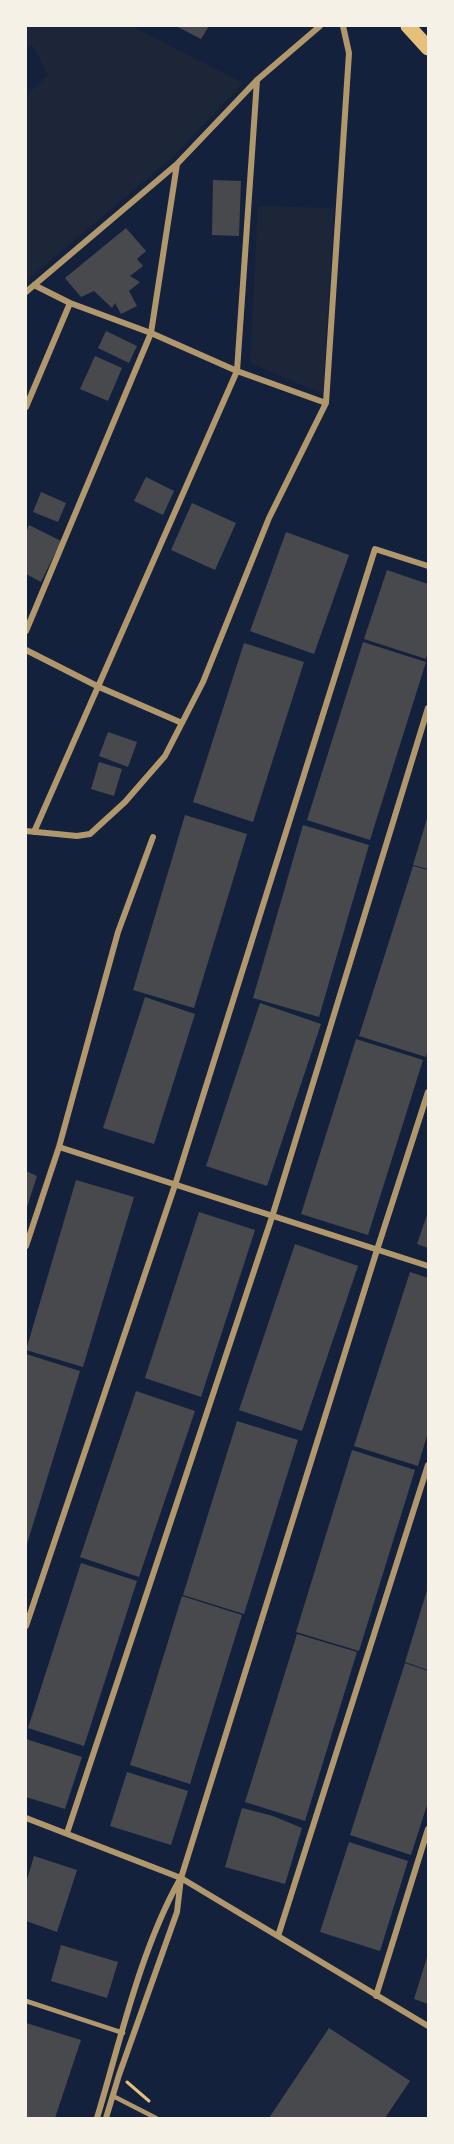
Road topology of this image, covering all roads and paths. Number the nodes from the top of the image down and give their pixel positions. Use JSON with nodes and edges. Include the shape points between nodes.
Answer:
{"nodes":[{"id":1,"x":320,"y":26,"type":"edge"},
{"id":2,"x":343,"y":26,"type":"edge"},
{"id":3,"x":408,"y":26,"type":"edge"},
{"id":4,"x":429,"y":48,"type":"edge"},
{"id":5,"x":257,"y":80,"type":"junction"},
{"id":6,"x":177,"y":164,"type":"junction"},
{"id":7,"x":34,"y":285,"type":"junction"},
{"id":8,"x":26,"y":292,"type":"edge"},
{"id":9,"x":69,"y":303,"type":"junction"},
{"id":10,"x":151,"y":333,"type":"junction"},
{"id":11,"x":237,"y":371,"type":"junction"},
{"id":12,"x":326,"y":403,"type":"junction"},
{"id":13,"x":26,"y":407,"type":"edge"},
{"id":14,"x":429,"y":566,"type":"edge"},
{"id":15,"x":26,"y":631,"type":"edge"},
{"id":16,"x":26,"y":650,"type":"edge"},
{"id":17,"x":99,"y":687,"type":"junction"},
{"id":18,"x":429,"y":708,"type":"edge"},
{"id":19,"x":182,"y":723,"type":"junction"},
{"id":20,"x":26,"y":831,"type":"edge"},
{"id":21,"x":34,"y":832,"type":"junction"},
{"id":22,"x":153,"y":837,"type":"dead end"},
{"id":23,"x":429,"y":1092,"type":"edge"},
{"id":24,"x":59,"y":1147,"type":"junction"},
{"id":25,"x":175,"y":1185,"type":"junction"},
{"id":26,"x":272,"y":1217,"type":"junction"},
{"id":27,"x":26,"y":1246,"type":"edge"},
{"id":28,"x":377,"y":1250,"type":"junction"},
{"id":29,"x":429,"y":1266,"type":"edge"},
{"id":30,"x":429,"y":1465,"type":"edge"},
{"id":31,"x":26,"y":1626,"type":"edge"},
{"id":32,"x":26,"y":1818,"type":"edge"},
{"id":33,"x":429,"y":1829,"type":"edge"},
{"id":34,"x":67,"y":1833,"type":"junction"},
{"id":35,"x":181,"y":1878,"type":"junction"},
{"id":36,"x":278,"y":1936,"type":"junction"},
{"id":37,"x":376,"y":1996,"type":"junction"},
{"id":38,"x":26,"y":2001,"type":"edge"},
{"id":39,"x":429,"y":2026,"type":"edge"},
{"id":40,"x":123,"y":2033,"type":"junction"},
{"id":41,"x":133,"y":2036,"type":"junction"},
{"id":42,"x":119,"y":2074,"type":"junction"},
{"id":43,"x":104,"y":2094,"type":"junction"},
{"id":44,"x":113,"y":2096,"type":"junction"},
{"id":45,"x":152,"y":2104,"type":"dead end"},
{"id":46,"x":97,"y":2118,"type":"edge"},
{"id":47,"x":106,"y":2118,"type":"edge"},
{"id":48,"x":156,"y":2118,"type":"edge"}],
"edges":[{"from":1,"to":5,"type":"street"},
{"from":2,"to":12,"type":"street","via":[[349,53]]},
{"from":3,"to":4,"type":"main road"},
{"from":5,"to":6,"type":"street"},
{"from":5,"to":11,"type":"street"},
{"from":6,"to":7,"type":"street"},
{"from":6,"to":10,"type":"street"},
{"from":7,"to":8,"type":"street"},
{"from":7,"to":9,"type":"street"},
{"from":9,"to":10,"type":"street"},
{"from":9,"to":13,"type":"street"},
{"from":10,"to":11,"type":"street"},
{"from":10,"to":15,"type":"street"},
{"from":11,"to":12,"type":"street"},
{"from":11,"to":17,"type":"street"},
{"from":12,"to":19,"type":"street","via":[[269,518],[203,682]]},
{"from":14,"to":25,"type":"street","via":[[375,549]]},
{"from":16,"to":17,"type":"street"},
{"from":17,"to":19,"type":"street"},
{"from":17,"to":21,"type":"street"},
{"from":18,"to":26,"type":"street"},
{"from":19,"to":21,"type":"street","via":[[165,756],[125,802],[90,834]]},
{"from":20,"to":21,"type":"street"},
{"from":22,"to":24,"type":"street","via":[[118,932]]},
{"from":23,"to":28,"type":"street"},
{"from":24,"to":25,"type":"street"},
{"from":24,"to":27,"type":"street"},
{"from":25,"to":26,"type":"street"},
{"from":25,"to":31,"type":"street"},
{"from":26,"to":28,"type":"street"},
{"from":26,"to":34,"type":"street"},
{"from":28,"to":29,"type":"street"},
{"from":28,"to":35,"type":"street"},
{"from":30,"to":36,"type":"street"},
{"from":32,"to":34,"type":"street"},
{"from":33,"to":37,"type":"street"},
{"from":34,"to":35,"type":"street"},
{"from":35,"to":36,"type":"street"},
{"from":35,"to":40,"type":"street","via":[[165,1906]]},
{"from":35,"to":41,"type":"street","via":[[177,1912]]},
{"from":36,"to":37,"type":"street"},
{"from":37,"to":39,"type":"street"},
{"from":38,"to":40,"type":"lane"},
{"from":40,"to":41,"type":"street"},
{"from":40,"to":43,"type":"street"},
{"from":41,"to":42,"type":"street"},
{"from":42,"to":44,"type":"street"},
{"from":42,"to":45,"type":"path"},
{"from":43,"to":44,"type":"street"},
{"from":43,"to":46,"type":"street"},
{"from":44,"to":47,"type":"street"},
{"from":44,"to":48,"type":"lane"}]}
